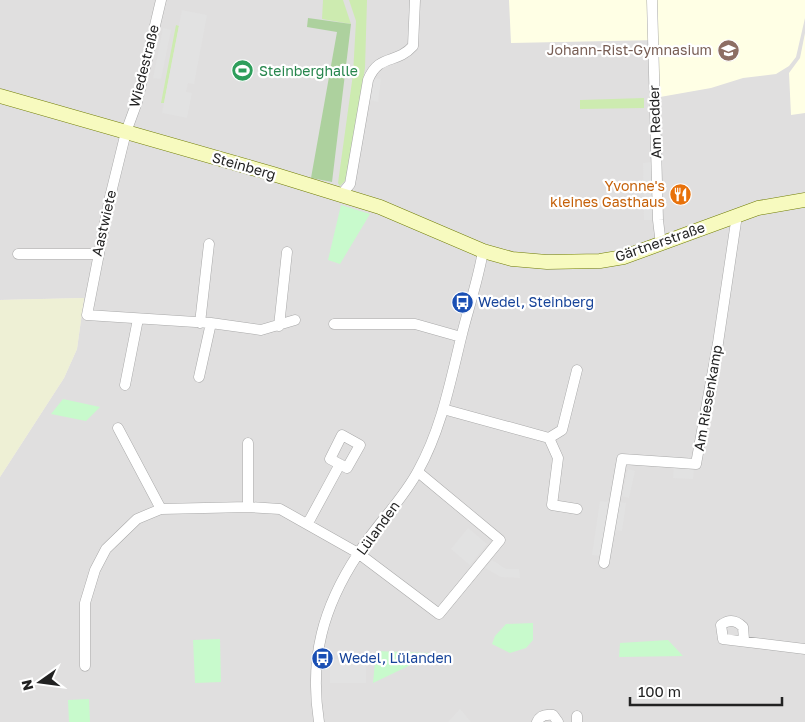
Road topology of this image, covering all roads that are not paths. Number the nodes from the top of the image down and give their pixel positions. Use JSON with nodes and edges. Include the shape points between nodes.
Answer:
{"nodes":[{"id":1,"x":161,"y":0,"type":"edge"},
{"id":2,"x":415,"y":0,"type":"edge"},
{"id":3,"x":652,"y":0,"type":"edge"},
{"id":4,"x":0,"y":96,"type":"edge"},
{"id":5,"x":126,"y":132,"type":"junction"},
{"id":6,"x":340,"y":195,"type":"junction"},
{"id":7,"x":805,"y":200,"type":"edge"},
{"id":8,"x":737,"y":215,"type":"junction"},
{"id":9,"x":209,"y":244,"type":"dead end"},
{"id":10,"x":661,"y":245,"type":"junction"},
{"id":11,"x":483,"y":251,"type":"junction"},
{"id":12,"x":287,"y":252,"type":"dead end"},
{"id":13,"x":18,"y":254,"type":"dead end"},
{"id":14,"x":97,"y":254,"type":"junction"},
{"id":15,"x":138,"y":319,"type":"junction"},
{"id":16,"x":294,"y":320,"type":"dead end"},
{"id":17,"x":200,"y":323,"type":"junction"},
{"id":18,"x":211,"y":323,"type":"junction"},
{"id":19,"x":334,"y":324,"type":"dead end"},
{"id":20,"x":279,"y":326,"type":"junction"},
{"id":21,"x":461,"y":337,"type":"junction"},
{"id":22,"x":577,"y":370,"type":"dead end"},
{"id":23,"x":199,"y":377,"type":"dead end"},
{"id":24,"x":125,"y":385,"type":"dead end"},
{"id":25,"x":443,"y":409,"type":"junction"},
{"id":26,"x":118,"y":428,"type":"dead end"},
{"id":27,"x":549,"y":438,"type":"junction"},
{"id":28,"x":248,"y":443,"type":"dead end"},
{"id":29,"x":340,"y":464,"type":"dead end"},
{"id":30,"x":418,"y":472,"type":"junction"},
{"id":31,"x":248,"y":507,"type":"junction"},
{"id":32,"x":161,"y":509,"type":"junction"},
{"id":33,"x":577,"y":509,"type":"dead end"},
{"id":34,"x":308,"y":523,"type":"junction"},
{"id":35,"x":358,"y":553,"type":"junction"},
{"id":36,"x":604,"y":563,"type":"dead end"},
{"id":37,"x":744,"y":640,"type":"dead end"},
{"id":38,"x":805,"y":649,"type":"edge"},
{"id":39,"x":85,"y":666,"type":"dead end"},
{"id":40,"x":319,"y":722,"type":"edge"},
{"id":41,"x":537,"y":722,"type":"edge"},
{"id":42,"x":558,"y":722,"type":"edge"}],
"edges":[{"from":1,"to":5,"type":"street","name":"Wiedestraße","via":[[137,102]]},
{"from":2,"to":6,"type":"street","via":[[413,46],[404,54],[373,68],[368,80],[350,184]]},
{"from":3,"to":10,"type":"street","name":"Am Redder"},
{"from":4,"to":5,"type":"street","name":"Steinberg"},
{"from":5,"to":6,"type":"street","name":"Steinberg"},
{"from":5,"to":14,"type":"street","name":"Aastwiete"},
{"from":6,"to":11,"type":"street","name":"Steinberg","via":[[425,225]]},
{"from":7,"to":8,"type":"street","name":"Gärtnerstraße","via":[[766,206]]},
{"from":8,"to":10,"type":"street","name":"Gärtnerstraße"},
{"from":8,"to":36,"type":"street","name":"Am Riesenkamp","via":[[696,464],[622,460]]},
{"from":9,"to":17,"type":"street"},
{"from":10,"to":11,"type":"street","name":"Gärtnerstraße","via":[[600,261],[512,259]]},
{"from":11,"to":21,"type":"street","name":"Lülanden"},
{"from":12,"to":20,"type":"street"},
{"from":13,"to":14,"type":"street"},
{"from":14,"to":15,"type":"street","name":"Aastwiete","via":[[87,315]]},
{"from":15,"to":17,"type":"street"},
{"from":15,"to":24,"type":"street"},
{"from":16,"to":20,"type":"street"},
{"from":17,"to":18,"type":"street"},
{"from":18,"to":20,"type":"street","via":[[261,330]]},
{"from":18,"to":23,"type":"street"},
{"from":19,"to":21,"type":"street","via":[[415,324]]},
{"from":21,"to":25,"type":"street","name":"Lülanden"},
{"from":22,"to":27,"type":"street","via":[[562,430]]},
{"from":25,"to":27,"type":"street"},
{"from":25,"to":30,"type":"street","name":"Lülanden"},
{"from":26,"to":32,"type":"street"},
{"from":27,"to":33,"type":"street","via":[[558,458],[552,505]]},
{"from":28,"to":31,"type":"street"},
{"from":29,"to":34,"type":"street"},
{"from":30,"to":35,"type":"street","name":"Lülanden"},
{"from":30,"to":35,"type":"street","via":[[500,540],[439,614]]},
{"from":31,"to":32,"type":"street"},
{"from":31,"to":34,"type":"street","via":[[280,509]]},
{"from":32,"to":39,"type":"street","via":[[137,519],[106,549],[95,570],[84,603]]},
{"from":34,"to":35,"type":"street"},
{"from":35,"to":40,"type":"street","name":"Lülanden","via":[[332,597],[320,632],[315,690]]},
{"from":37,"to":38,"type":"street"},
{"from":41,"to":42,"type":"street","via":[[547,714],[553,715]]}]}
